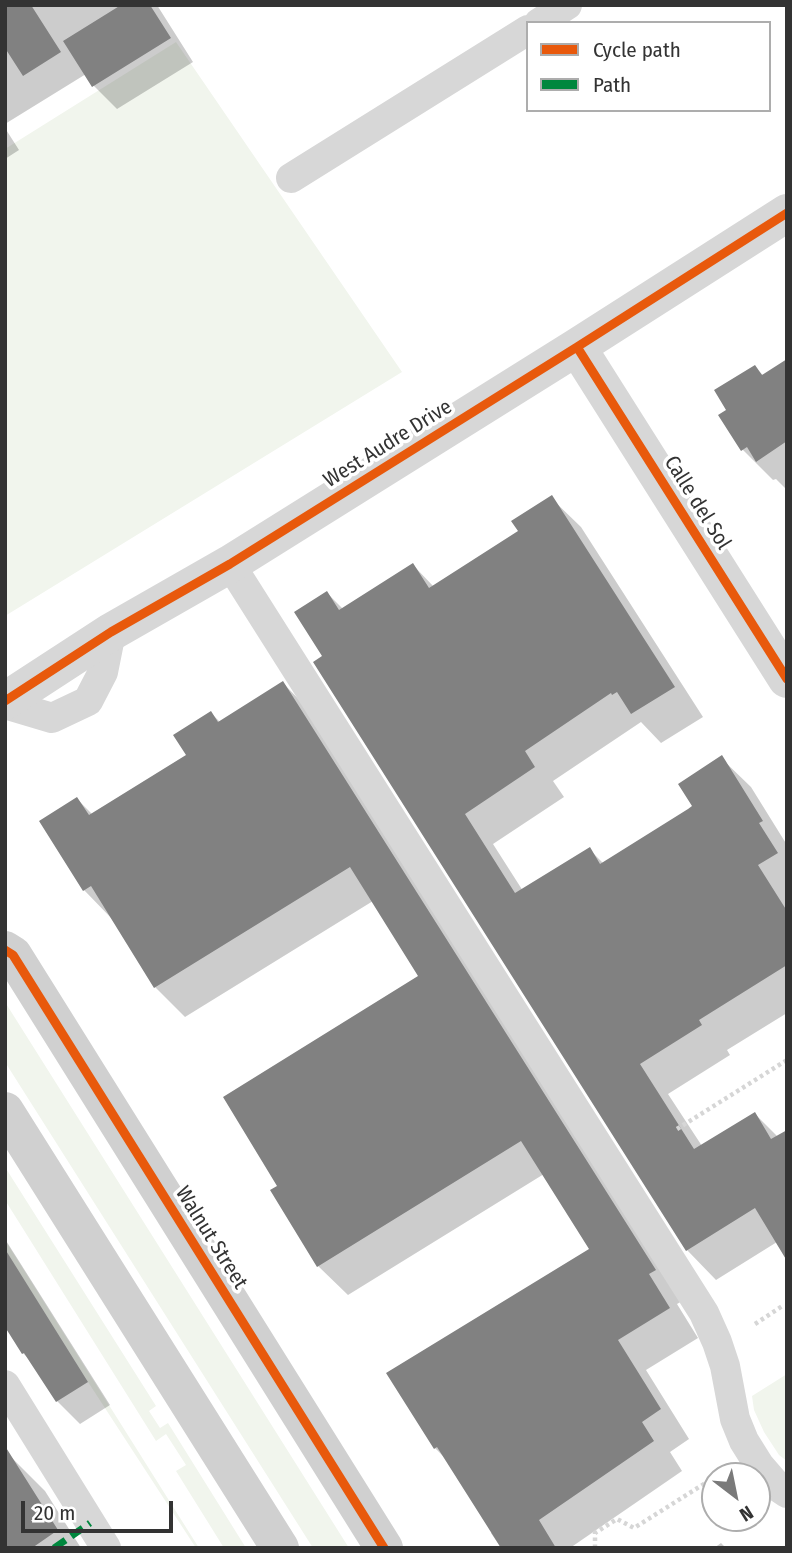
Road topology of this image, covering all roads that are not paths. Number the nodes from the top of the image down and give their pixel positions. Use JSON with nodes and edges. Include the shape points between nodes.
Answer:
{"nodes":[{"id":1,"x":567,"y":5,"type":"edge"},
{"id":2,"x":542,"y":21,"type":"edge"},
{"id":3,"x":526,"y":31,"type":"edge"},
{"id":4,"x":291,"y":178,"type":"dead end"},
{"id":5,"x":787,"y":213,"type":"edge"},
{"id":6,"x":577,"y":347,"type":"junction"},
{"id":7,"x":230,"y":564,"type":"junction"},
{"id":8,"x":787,"y":679,"type":"edge"},
{"id":9,"x":5,"y":703,"type":"edge"},
{"id":10,"x":5,"y":950,"type":"edge"},
{"id":11,"x":5,"y":1111,"type":"edge"},
{"id":12,"x":5,"y":1385,"type":"edge"},
{"id":13,"x":787,"y":1493,"type":"edge"},
{"id":14,"x":106,"y":1548,"type":"edge"},
{"id":15,"x":280,"y":1548,"type":"edge"},
{"id":16,"x":384,"y":1548,"type":"edge"}],
"edges":[{"from":1,"to":2,"type":"lane"},
{"from":3,"to":4,"type":"lane"},
{"from":5,"to":6,"type":"street","name":"West Audre Drive"},
{"from":6,"to":7,"type":"street","name":"West Audre Drive"},
{"from":6,"to":8,"type":"street","name":"Calle del Sol"},
{"from":7,"to":9,"type":"street","name":"West Audre Drive","via":[[111,632]]},
{"from":7,"to":13,"type":"lane","via":[[704,1313],[725,1366],[744,1441],[778,1488]]},
{"from":10,"to":16,"type":"street","name":"Walnut Street","via":[[13,955]]},
{"from":11,"to":15,"type":"street"},
{"from":12,"to":14,"type":"lane"}]}
